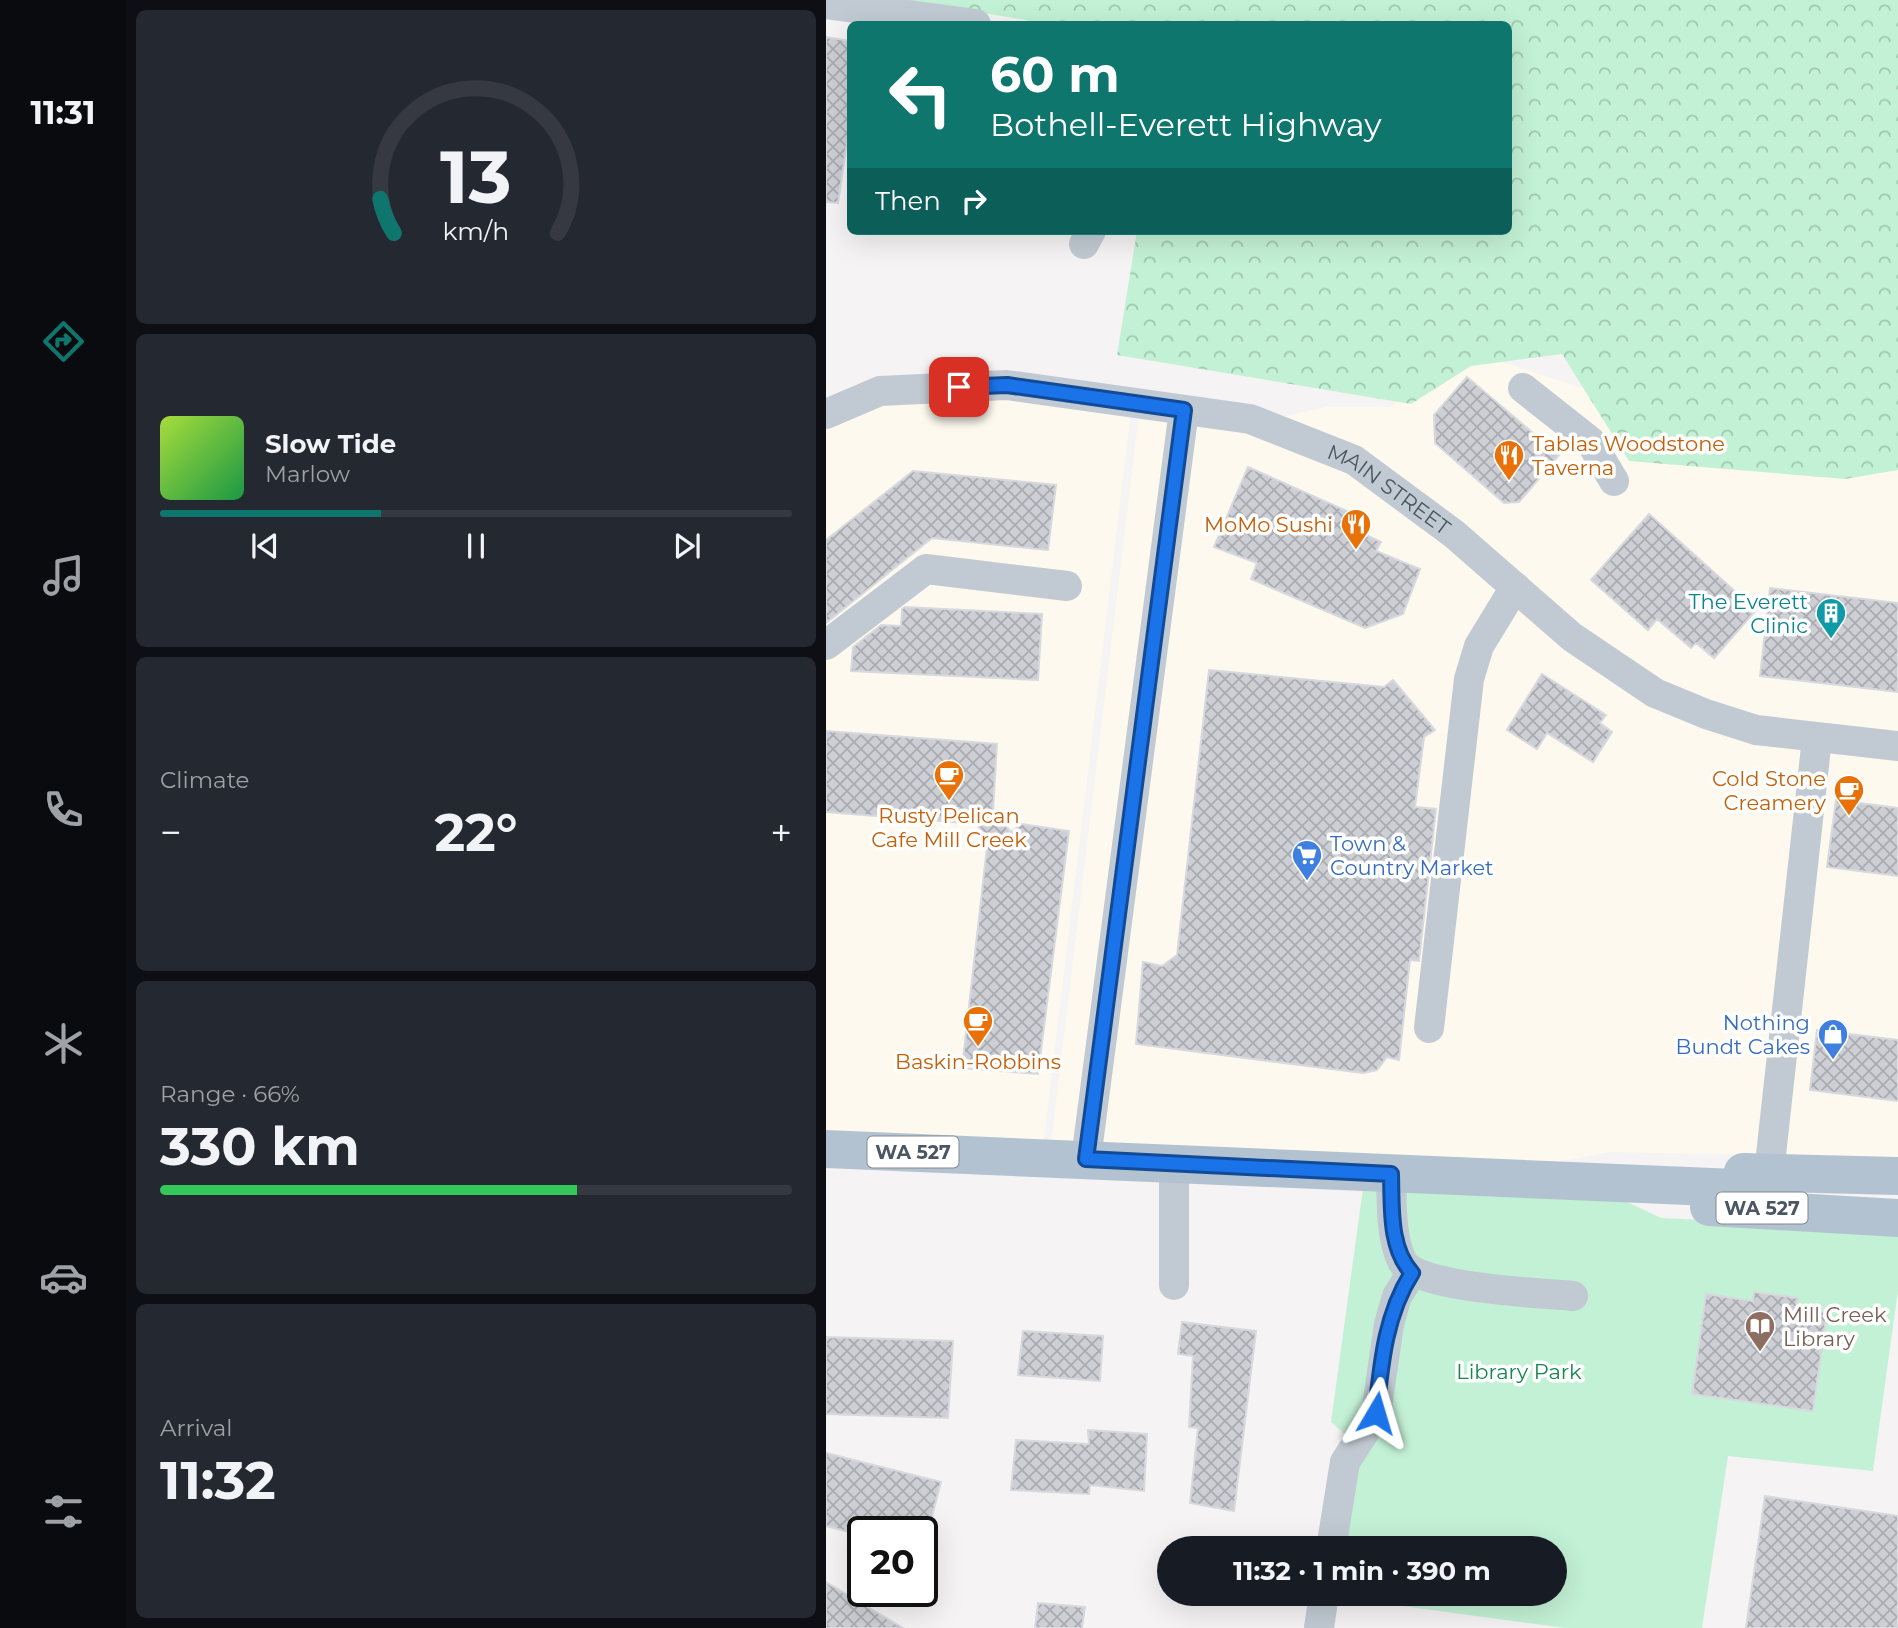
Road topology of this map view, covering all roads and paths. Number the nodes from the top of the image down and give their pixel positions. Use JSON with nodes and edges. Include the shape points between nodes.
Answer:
{"nodes":[{"id":1,"x":826,"y":4,"type":"edge"},
{"id":2,"x":954,"y":21,"type":"edge"},
{"id":3,"x":1523,"y":388,"type":"dead end"},
{"id":4,"x":1184,"y":410,"type":"junction"},
{"id":5,"x":826,"y":414,"type":"edge"},
{"id":6,"x":1614,"y":481,"type":"dead end"},
{"id":7,"x":1066,"y":586,"type":"dead end"},
{"id":8,"x":1515,"y":587,"type":"junction"},
{"id":9,"x":826,"y":645,"type":"edge"},
{"id":10,"x":1817,"y":738,"type":"junction"},
{"id":11,"x":1898,"y":746,"type":"edge"},
{"id":12,"x":1429,"y":1028,"type":"dead end"},
{"id":13,"x":826,"y":1149,"type":"edge"},
{"id":14,"x":1086,"y":1159,"type":"junction"},
{"id":15,"x":1174,"y":1163,"type":"junction"},
{"id":16,"x":1769,"y":1173,"type":"junction"},
{"id":17,"x":1391,"y":1174,"type":"junction"},
{"id":18,"x":1898,"y":1176,"type":"edge"},
{"id":19,"x":1634,"y":1185,"type":"junction"},
{"id":20,"x":1898,"y":1218,"type":"edge"},
{"id":21,"x":1412,"y":1273,"type":"junction"},
{"id":22,"x":1174,"y":1286,"type":"dead end"},
{"id":23,"x":1573,"y":1296,"type":"dead end"},
{"id":24,"x":1333,"y":1536,"type":"edge"},
{"id":25,"x":1322,"y":1606,"type":"edge"},
{"id":26,"x":1319,"y":1628,"type":"edge"}],
"edges":[{"from":1,"to":2,"type":"street"},
{"from":3,"to":6,"type":"street","via":[[1590,441]]},
{"from":4,"to":5,"type":"street","name":"MAIN STREET","via":[[1007,385],[880,391]]},
{"from":4,"to":8,"type":"street","name":"MAIN STREET","via":[[1250,419],[1354,460],[1454,534]]},
{"from":4,"to":14,"type":"street"},
{"from":7,"to":9,"type":"street","via":[[926,569]]},
{"from":8,"to":10,"type":"street","name":"MAIN STREET","via":[[1572,637],[1655,693],[1756,730]]},
{"from":8,"to":12,"type":"street","via":[[1479,646],[1469,679]]},
{"from":10,"to":11,"type":"street","name":"MAIN STREET"},
{"from":10,"to":16,"type":"street"},
{"from":13,"to":14,"type":"main road","number":"WA 527"},
{"from":14,"to":15,"type":"main road","number":"WA 527"},
{"from":15,"to":17,"type":"main road","number":"WA 527"},
{"from":15,"to":22,"type":"street"},
{"from":16,"to":18,"type":"main road","number":"WA 527"},
{"from":16,"to":19,"type":"main road","number":"WA 527","via":[[1659,1169]]},
{"from":17,"to":19,"type":"main road","number":"WA 527"},
{"from":17,"to":21,"type":"street","via":[[1393,1225],[1402,1262]]},
{"from":19,"to":20,"type":"main road","number":"WA 527","via":[[1655,1205]]},
{"from":21,"to":23,"type":"street","via":[[1447,1283]]},
{"from":21,"to":24,"type":"street","via":[[1397,1296],[1389,1324],[1376,1413],[1345,1462]]},
{"from":25,"to":26,"type":"street"}]}
